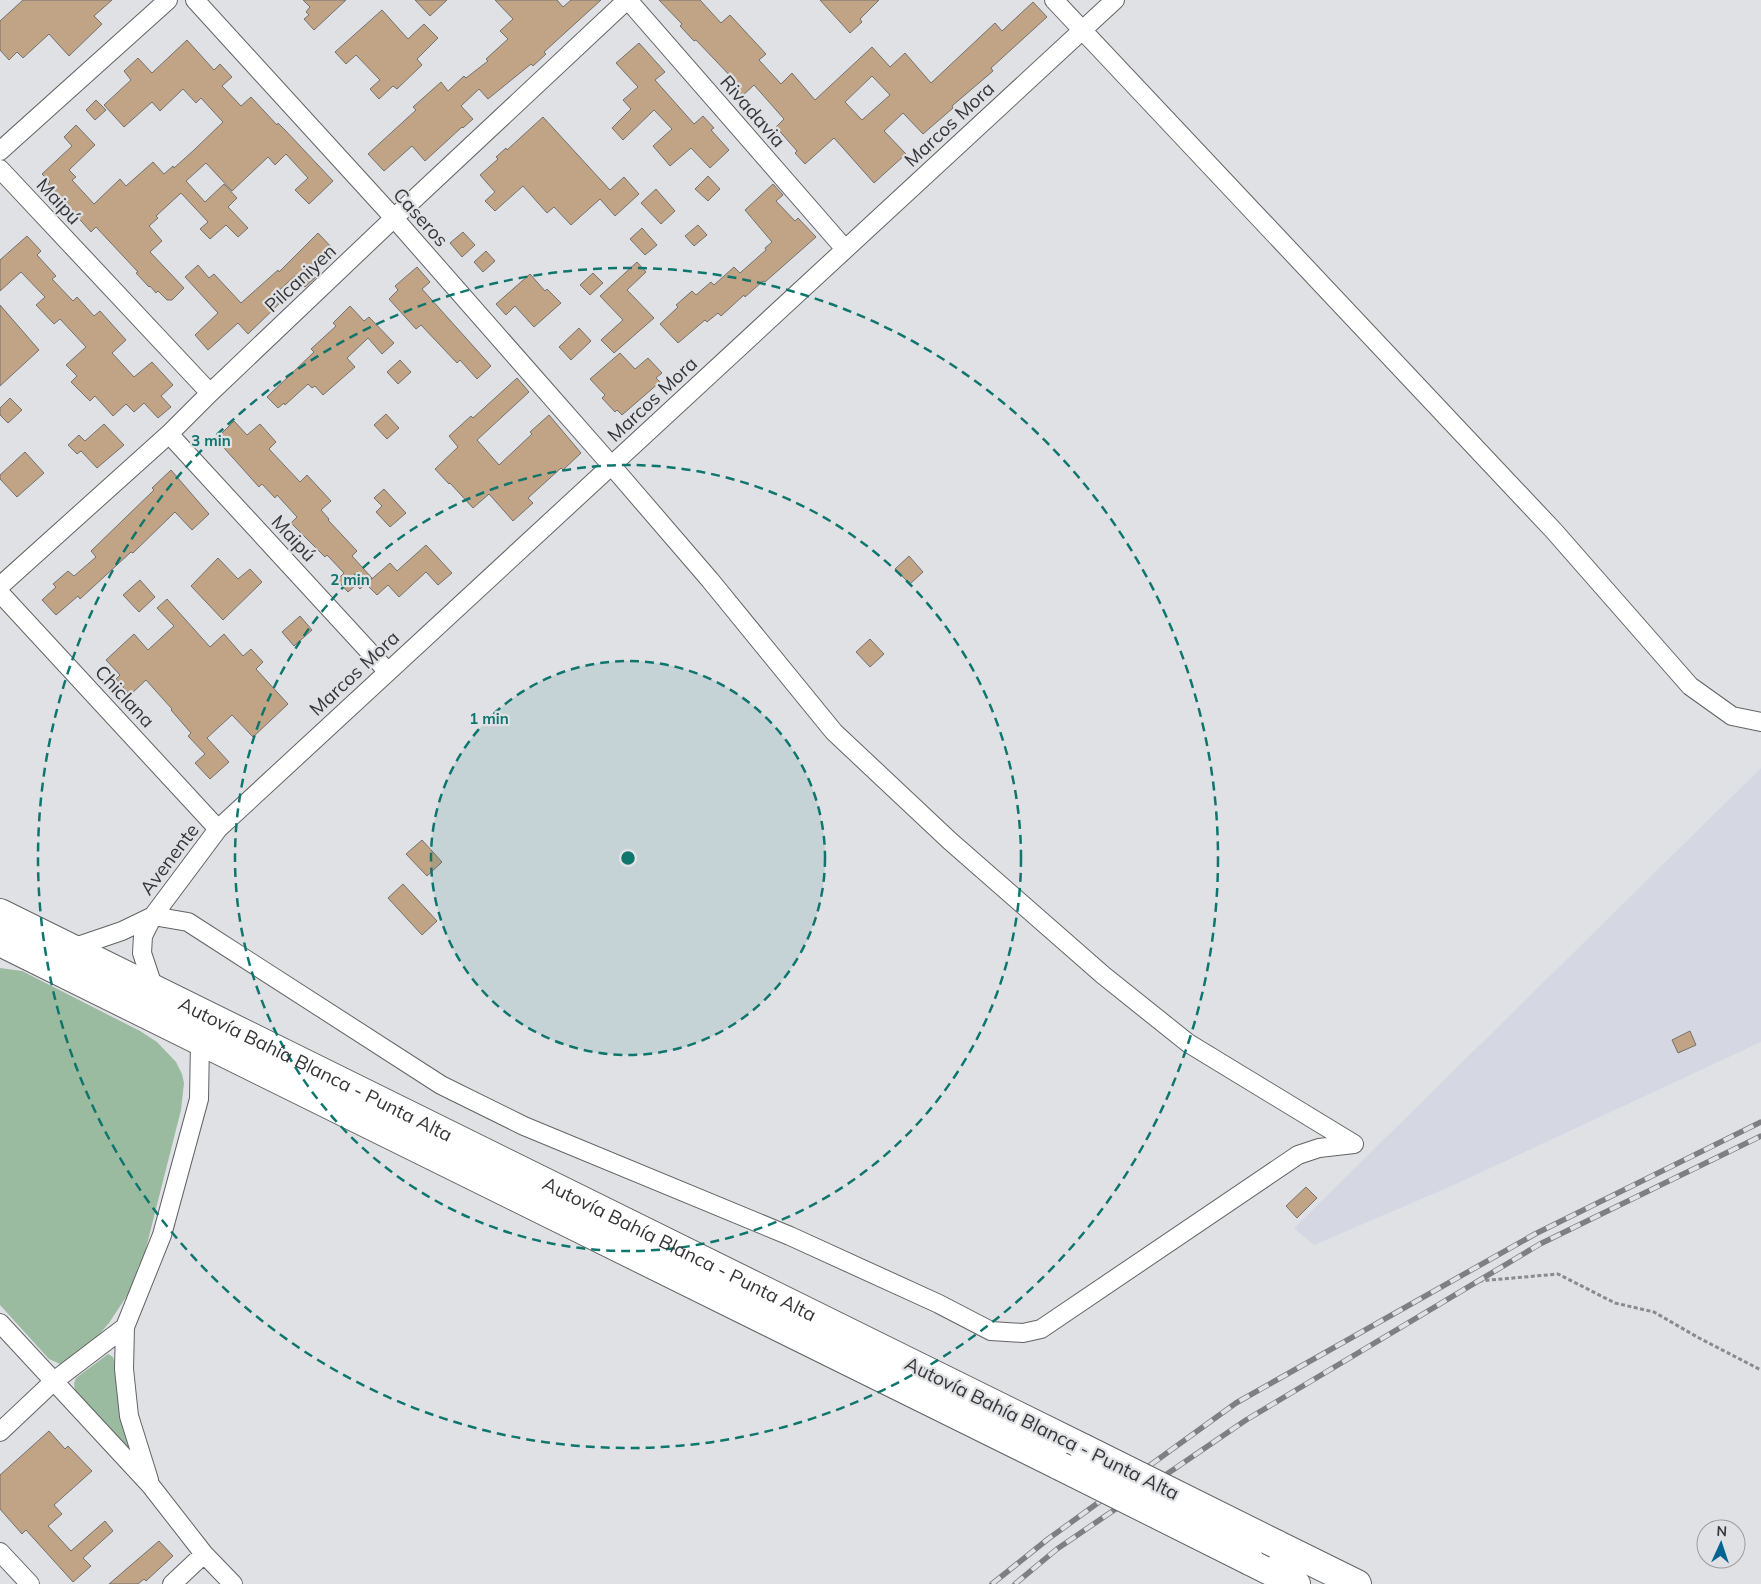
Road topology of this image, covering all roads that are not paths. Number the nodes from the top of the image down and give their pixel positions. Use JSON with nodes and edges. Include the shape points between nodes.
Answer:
{"nodes":[{"id":1,"x":168,"y":0,"type":"edge"},
{"id":2,"x":195,"y":0,"type":"edge"},
{"id":3,"x":628,"y":0,"type":"edge"},
{"id":4,"x":1054,"y":0,"type":"edge"},
{"id":5,"x":1115,"y":0,"type":"edge"},
{"id":6,"x":1082,"y":30,"type":"junction"},
{"id":7,"x":0,"y":151,"type":"edge"},
{"id":8,"x":0,"y":169,"type":"edge"},
{"id":9,"x":394,"y":218,"type":"junction"},
{"id":10,"x":845,"y":249,"type":"junction"},
{"id":11,"x":210,"y":393,"type":"junction"},
{"id":12,"x":169,"y":434,"type":"junction"},
{"id":13,"x":611,"y":465,"type":"junction"},
{"id":14,"x":0,"y":586,"type":"edge"},
{"id":15,"x":0,"y":593,"type":"edge"},
{"id":16,"x":388,"y":672,"type":"junction"},
{"id":17,"x":1761,"y":722,"type":"edge"},
{"id":18,"x":218,"y":828,"type":"junction"},
{"id":19,"x":0,"y":913,"type":"edge"},
{"id":20,"x":153,"y":916,"type":"junction"},
{"id":21,"x":0,"y":942,"type":"edge"},
{"id":22,"x":72,"y":948,"type":"junction"},
{"id":23,"x":154,"y":989,"type":"junction"},
{"id":24,"x":200,"y":1041,"type":"junction"},
{"id":25,"x":0,"y":1323,"type":"edge"},
{"id":26,"x":125,"y":1327,"type":"junction"},
{"id":27,"x":54,"y":1381,"type":"junction"},
{"id":28,"x":0,"y":1432,"type":"edge"},
{"id":29,"x":151,"y":1486,"type":"junction"},
{"id":30,"x":0,"y":1552,"type":"edge"},
{"id":31,"x":204,"y":1554,"type":"junction"},
{"id":32,"x":30,"y":1584,"type":"edge"},
{"id":33,"x":172,"y":1584,"type":"edge"},
{"id":34,"x":233,"y":1584,"type":"edge"},
{"id":35,"x":1296,"y":1584,"type":"edge"},
{"id":36,"x":1357,"y":1584,"type":"edge"}],
"edges":[{"from":1,"to":7,"type":"street"},
{"from":2,"to":9,"type":"street","name":"Caseros"},
{"from":3,"to":9,"type":"street","name":"Pilcaniyen"},
{"from":3,"to":10,"type":"street","name":"Rivadavia"},
{"from":4,"to":6,"type":"street"},
{"from":5,"to":6,"type":"street","name":"Marcos Mora"},
{"from":6,"to":10,"type":"street","name":"Marcos Mora"},
{"from":6,"to":17,"type":"street","via":[[1554,531],[1690,686],[1732,716]]},
{"from":8,"to":11,"type":"street","name":"Maipú"},
{"from":9,"to":11,"type":"street","name":"Pilcaniyen"},
{"from":9,"to":13,"type":"street","name":"Caseros"},
{"from":10,"to":13,"type":"street","name":"Marcos Mora"},
{"from":11,"to":12,"type":"street","name":"Pilcaniyen"},
{"from":12,"to":14,"type":"street","name":"Pilcaniyen"},
{"from":12,"to":16,"type":"street","name":"Maipú"},
{"from":13,"to":16,"type":"street","name":"Marcos Mora"},
{"from":13,"to":20,"type":"street","name":"Caseros","via":[[834,732],[950,841],[1103,975],[1188,1043],[1354,1144],[1319,1148],[1298,1155],[1040,1329],[1023,1333],[991,1331],[790,1236],[482,1106],[441,1085],[188,922]]},
{"from":15,"to":18,"type":"street","name":"Chiclana"},
{"from":16,"to":18,"type":"street","name":"Marcos Mora"},
{"from":18,"to":20,"type":"street","name":"Avenente"},
{"from":19,"to":22,"type":"main road","name":"Autovía Bahía Blanca - Punta Alta"},
{"from":20,"to":22,"type":"street","name":"Avenente","via":[[122,931]]},
{"from":20,"to":23,"type":"street","via":[[143,936],[142,953]]},
{"from":21,"to":24,"type":"main road","name":"Autovía Bahía Blanca - Punta Alta"},
{"from":22,"to":23,"type":"main road","name":"Autovía Bahía Blanca - Punta Alta"},
{"from":23,"to":36,"type":"main road","name":"Autovía Bahía Blanca - Punta Alta","bridge":true},
{"from":24,"to":26,"type":"street","via":[[199,1099],[162,1235]]},
{"from":24,"to":35,"type":"main road","name":"Autovía Bahía Blanca - Punta Alta","bridge":true},
{"from":25,"to":27,"type":"street"},
{"from":26,"to":27,"type":"street"},
{"from":26,"to":29,"type":"street","via":[[124,1369],[129,1416]]},
{"from":27,"to":28,"type":"street"},
{"from":27,"to":29,"type":"street"},
{"from":29,"to":31,"type":"street"},
{"from":30,"to":32,"type":"street"},
{"from":31,"to":33,"type":"street"},
{"from":31,"to":34,"type":"street"}]}
